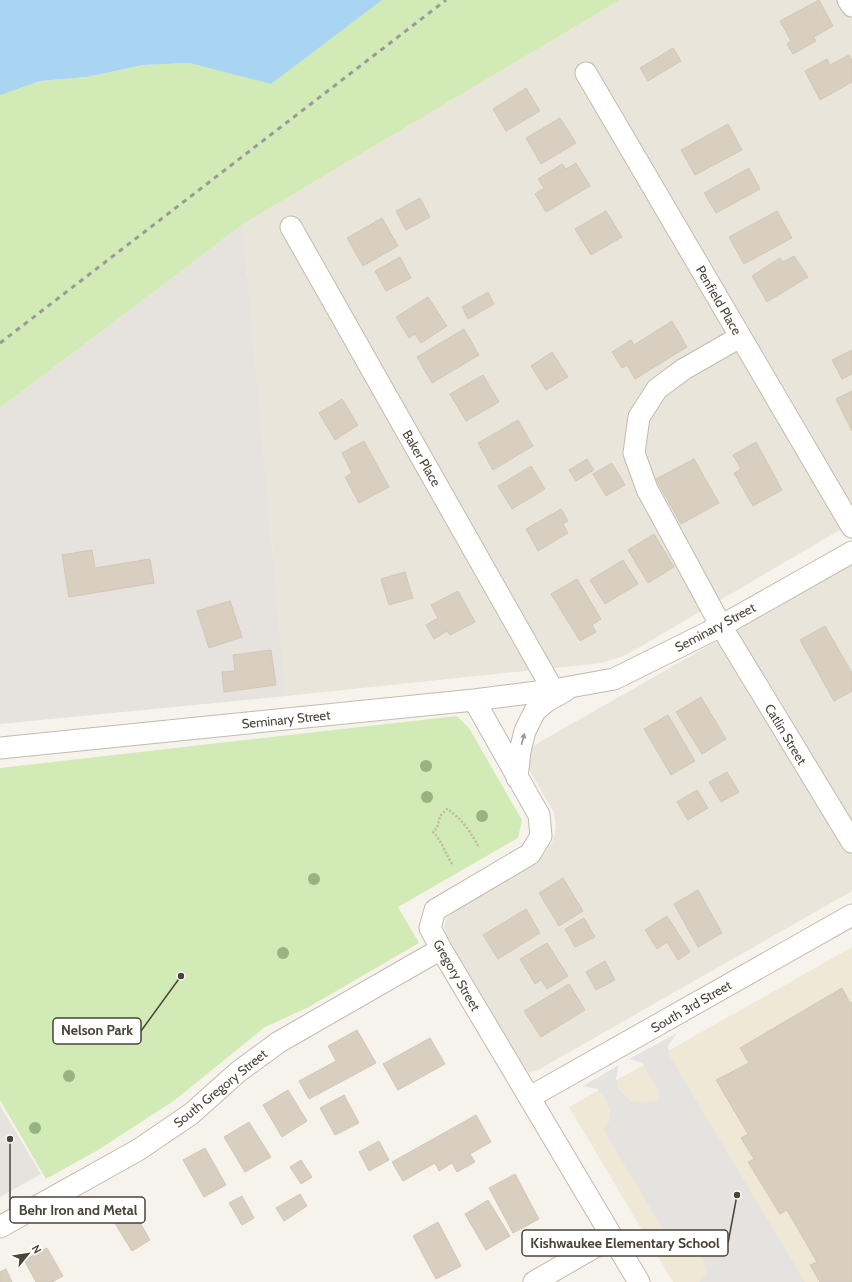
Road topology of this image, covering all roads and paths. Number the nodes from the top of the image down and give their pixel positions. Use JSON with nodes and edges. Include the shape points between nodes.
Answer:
{"nodes":[{"id":1,"x":848,"y":0,"type":"edge"},
{"id":2,"x":852,"y":6,"type":"edge"},
{"id":3,"x":586,"y":73,"type":"dead end"},
{"id":4,"x":291,"y":227,"type":"dead end"},
{"id":5,"x":740,"y":337,"type":"junction"},
{"id":6,"x":852,"y":527,"type":"edge"},
{"id":7,"x":852,"y":552,"type":"edge"},
{"id":8,"x":721,"y":626,"type":"junction"},
{"id":9,"x":563,"y":688,"type":"junction"},
{"id":10,"x":474,"y":700,"type":"junction"},
{"id":11,"x":0,"y":748,"type":"edge"},
{"id":12,"x":517,"y":778,"type":"junction"},
{"id":13,"x":852,"y":842,"type":"edge"},
{"id":14,"x":479,"y":848,"type":"dead end"},
{"id":15,"x":452,"y":864,"type":"dead end"},
{"id":16,"x":852,"y":915,"type":"edge"},
{"id":17,"x":441,"y":949,"type":"junction"},
{"id":18,"x":530,"y":1097,"type":"junction"},
{"id":19,"x":0,"y":1227,"type":"edge"},
{"id":20,"x":612,"y":1237,"type":"junction"},
{"id":21,"x":534,"y":1282,"type":"edge"},
{"id":22,"x":639,"y":1282,"type":"edge"}],
"edges":[{"from":1,"to":2,"type":"street"},
{"from":3,"to":5,"type":"street","name":"Penfield Place"},
{"from":4,"to":9,"type":"street","name":"Baker Place"},
{"from":5,"to":6,"type":"street","name":"Penfield Place"},
{"from":5,"to":8,"type":"street","name":"Catlin Street","via":[[684,369],[657,389],[639,417],[634,453],[647,489]]},
{"from":7,"to":8,"type":"street","name":"Seminary Street"},
{"from":8,"to":9,"type":"street","name":"Seminary Street","via":[[614,679]]},
{"from":8,"to":13,"type":"street","name":"Catlin Street"},
{"from":9,"to":10,"type":"street","name":"Seminary Street"},
{"from":12,"to":9,"type":"street","name":"Seminary Street","one_way":true,"via":[[525,731],[535,711]]},
{"from":10,"to":11,"type":"street","name":"Seminary Street"},
{"from":10,"to":12,"type":"street","name":"Gregory Street"},
{"from":12,"to":17,"type":"street","name":"Gregory Street","via":[[539,815],[541,836],[530,854],[435,910],[430,928]]},
{"from":14,"to":15,"type":"path","via":[[460,819],[447,809],[440,816],[437,828],[433,832],[440,839]]},
{"from":16,"to":18,"type":"street","name":"South 3rd Street"},
{"from":17,"to":18,"type":"street","name":"Gregory Street"},
{"from":17,"to":19,"type":"street","name":"South Gregory Street","via":[[279,1042],[238,1072],[191,1114],[138,1150]]},
{"from":18,"to":20,"type":"street","name":"Gregory Street"},
{"from":20,"to":21,"type":"street"},
{"from":20,"to":22,"type":"street","name":"Gregory Street"}]}
